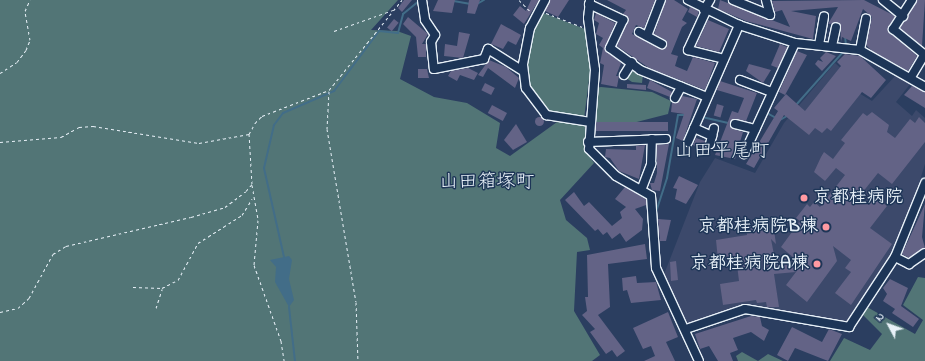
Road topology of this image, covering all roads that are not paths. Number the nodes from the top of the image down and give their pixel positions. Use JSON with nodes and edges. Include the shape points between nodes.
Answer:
{"nodes":[{"id":1,"x":422,"y":0,"type":"edge"},
{"id":2,"x":545,"y":0,"type":"edge"},
{"id":3,"x":661,"y":0,"type":"edge"},
{"id":4,"x":688,"y":0,"type":"edge"},
{"id":5,"x":710,"y":0,"type":"edge"},
{"id":6,"x":733,"y":0,"type":"edge"},
{"id":7,"x":766,"y":0,"type":"edge"},
{"id":8,"x":883,"y":0,"type":"edge"},
{"id":9,"x":912,"y":0,"type":"edge"},
{"id":10,"x":589,"y":2,"type":"edge"},
{"id":11,"x":705,"y":10,"type":"junction"},
{"id":12,"x":824,"y":16,"type":"dead end"},
{"id":13,"x":903,"y":16,"type":"junction"},
{"id":14,"x":866,"y":19,"type":"dead end"},
{"id":15,"x":739,"y":25,"type":"junction"},
{"id":16,"x":836,"y":27,"type":"dead end"},
{"id":17,"x":639,"y":32,"type":"dead end"},
{"id":18,"x":647,"y":36,"type":"junction"},
{"id":19,"x":662,"y":44,"type":"dead end"},
{"id":20,"x":795,"y":44,"type":"junction"},
{"id":21,"x":819,"y":45,"type":"junction"},
{"id":22,"x":832,"y":46,"type":"junction"},
{"id":23,"x":860,"y":50,"type":"junction"},
{"id":24,"x":925,"y":55,"type":"edge"},
{"id":25,"x":724,"y":59,"type":"junction"},
{"id":26,"x":632,"y":62,"type":"junction"},
{"id":27,"x":523,"y":71,"type":"junction"},
{"id":28,"x":624,"y":74,"type":"dead end"},
{"id":29,"x":911,"y":78,"type":"junction"},
{"id":30,"x":740,"y":80,"type":"dead end"},
{"id":31,"x":681,"y":87,"type":"junction"},
{"id":32,"x":925,"y":87,"type":"edge"},
{"id":33,"x":771,"y":92,"type":"junction"},
{"id":34,"x":675,"y":98,"type":"dead end"},
{"id":35,"x":707,"y":98,"type":"junction"},
{"id":36,"x":590,"y":122,"type":"junction"},
{"id":37,"x":735,"y":124,"type":"dead end"},
{"id":38,"x":694,"y":128,"type":"junction"},
{"id":39,"x":755,"y":129,"type":"junction"},
{"id":40,"x":712,"y":136,"type":"dead end"},
{"id":41,"x":652,"y":139,"type":"junction"},
{"id":42,"x":666,"y":139,"type":"dead end"},
{"id":43,"x":588,"y":142,"type":"junction"},
{"id":44,"x":688,"y":142,"type":"dead end"},
{"id":45,"x":744,"y":154,"type":"dead end"},
{"id":46,"x":925,"y":182,"type":"edge"},
{"id":47,"x":642,"y":188,"type":"junction"},
{"id":48,"x":924,"y":195,"type":"edge"},
{"id":49,"x":925,"y":253,"type":"edge"},
{"id":50,"x":895,"y":257,"type":"junction"},
{"id":51,"x":686,"y":329,"type":"junction"},
{"id":52,"x":700,"y":361,"type":"edge"}],
"edges":[{"from":1,"to":27,"type":"street","via":[[425,20],[435,35],[431,42],[434,69],[484,59],[488,49]]},
{"from":2,"to":27,"type":"street","via":[[530,28]]},
{"from":3,"to":18,"type":"street"},
{"from":4,"to":11,"type":"street"},
{"from":5,"to":11,"type":"street"},
{"from":6,"to":7,"type":"street","via":[[770,15]]},
{"from":8,"to":13,"type":"street"},
{"from":9,"to":13,"type":"street"},
{"from":10,"to":26,"type":"street","via":[[623,20],[610,48]]},
{"from":10,"to":36,"type":"street","via":[[589,28],[595,70]]},
{"from":11,"to":15,"type":"street"},
{"from":11,"to":25,"type":"street","via":[[688,50]]},
{"from":12,"to":21,"type":"street"},
{"from":13,"to":24,"type":"street","via":[[892,29]]},
{"from":14,"to":23,"type":"street"},
{"from":15,"to":20,"type":"street"},
{"from":15,"to":25,"type":"street"},
{"from":16,"to":22,"type":"street"},
{"from":17,"to":18,"type":"street"},
{"from":18,"to":19,"type":"street"},
{"from":20,"to":21,"type":"street"},
{"from":20,"to":33,"type":"street"},
{"from":21,"to":22,"type":"street"},
{"from":22,"to":23,"type":"street"},
{"from":23,"to":29,"type":"street"},
{"from":24,"to":29,"type":"street"},
{"from":25,"to":35,"type":"street"},
{"from":26,"to":28,"type":"street"},
{"from":26,"to":31,"type":"street","via":[[640,70]]},
{"from":27,"to":36,"type":"street","via":[[526,88],[544,113]]},
{"from":29,"to":32,"type":"street"},
{"from":30,"to":33,"type":"street"},
{"from":31,"to":34,"type":"street"},
{"from":31,"to":35,"type":"street"},
{"from":33,"to":39,"type":"street"},
{"from":35,"to":38,"type":"street"},
{"from":36,"to":43,"type":"street"},
{"from":37,"to":39,"type":"street"},
{"from":38,"to":40,"type":"street"},
{"from":38,"to":44,"type":"street"},
{"from":39,"to":45,"type":"street"},
{"from":41,"to":42,"type":"street"},
{"from":41,"to":43,"type":"street"},
{"from":41,"to":47,"type":"street","via":[[651,164]]},
{"from":43,"to":47,"type":"street","via":[[596,158],[616,176]]},
{"from":46,"to":48,"type":"street"},
{"from":47,"to":51,"type":"street","via":[[653,203],[656,268]]},
{"from":48,"to":50,"type":"street"},
{"from":49,"to":50,"type":"street","via":[[909,264]]},
{"from":50,"to":51,"type":"street","via":[[849,327],[745,309]]},
{"from":51,"to":52,"type":"street"}]}
